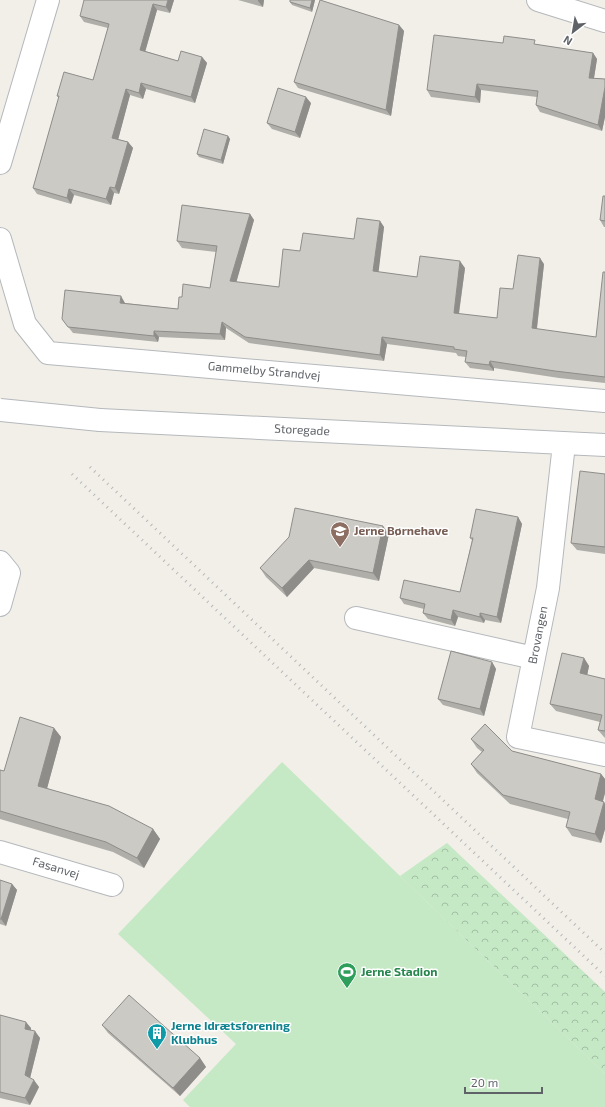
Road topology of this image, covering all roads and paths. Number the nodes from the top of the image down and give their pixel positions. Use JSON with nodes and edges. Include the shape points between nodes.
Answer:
{"nodes":[{"id":1,"x":48,"y":0,"type":"edge"},
{"id":2,"x":538,"y":0,"type":"edge"},
{"id":3,"x":605,"y":21,"type":"edge"},
{"id":4,"x":0,"y":163,"type":"edge"},
{"id":5,"x":0,"y":238,"type":"edge"},
{"id":6,"x":605,"y":401,"type":"edge"},
{"id":7,"x":0,"y":410,"type":"edge"},
{"id":8,"x":564,"y":444,"type":"junction"},
{"id":9,"x":605,"y":445,"type":"edge"},
{"id":10,"x":0,"y":562,"type":"edge"},
{"id":11,"x":0,"y":605,"type":"edge"},
{"id":12,"x":356,"y":618,"type":"dead end"},
{"id":13,"x":534,"y":658,"type":"junction"},
{"id":14,"x":605,"y":755,"type":"edge"},
{"id":15,"x":0,"y":852,"type":"edge"},
{"id":16,"x":112,"y":885,"type":"dead end"}],
"edges":[{"from":1,"to":4,"type":"street"},
{"from":2,"to":3,"type":"street"},
{"from":5,"to":6,"type":"street","name":"Gammelby Strandvej","via":[[25,324],[48,353]]},
{"from":7,"to":8,"type":"street","name":"Storegade","bridge":true,"via":[[100,420]]},
{"from":8,"to":9,"type":"street","name":"Storegade"},
{"from":8,"to":13,"type":"street","name":"Brovangen","via":[[548,588]]},
{"from":10,"to":11,"type":"street","via":[[9,573]]},
{"from":12,"to":13,"type":"street"},
{"from":13,"to":14,"type":"street","name":"Brovangen","via":[[518,737]]},
{"from":15,"to":16,"type":"street","name":"Fasanvej"}]}
